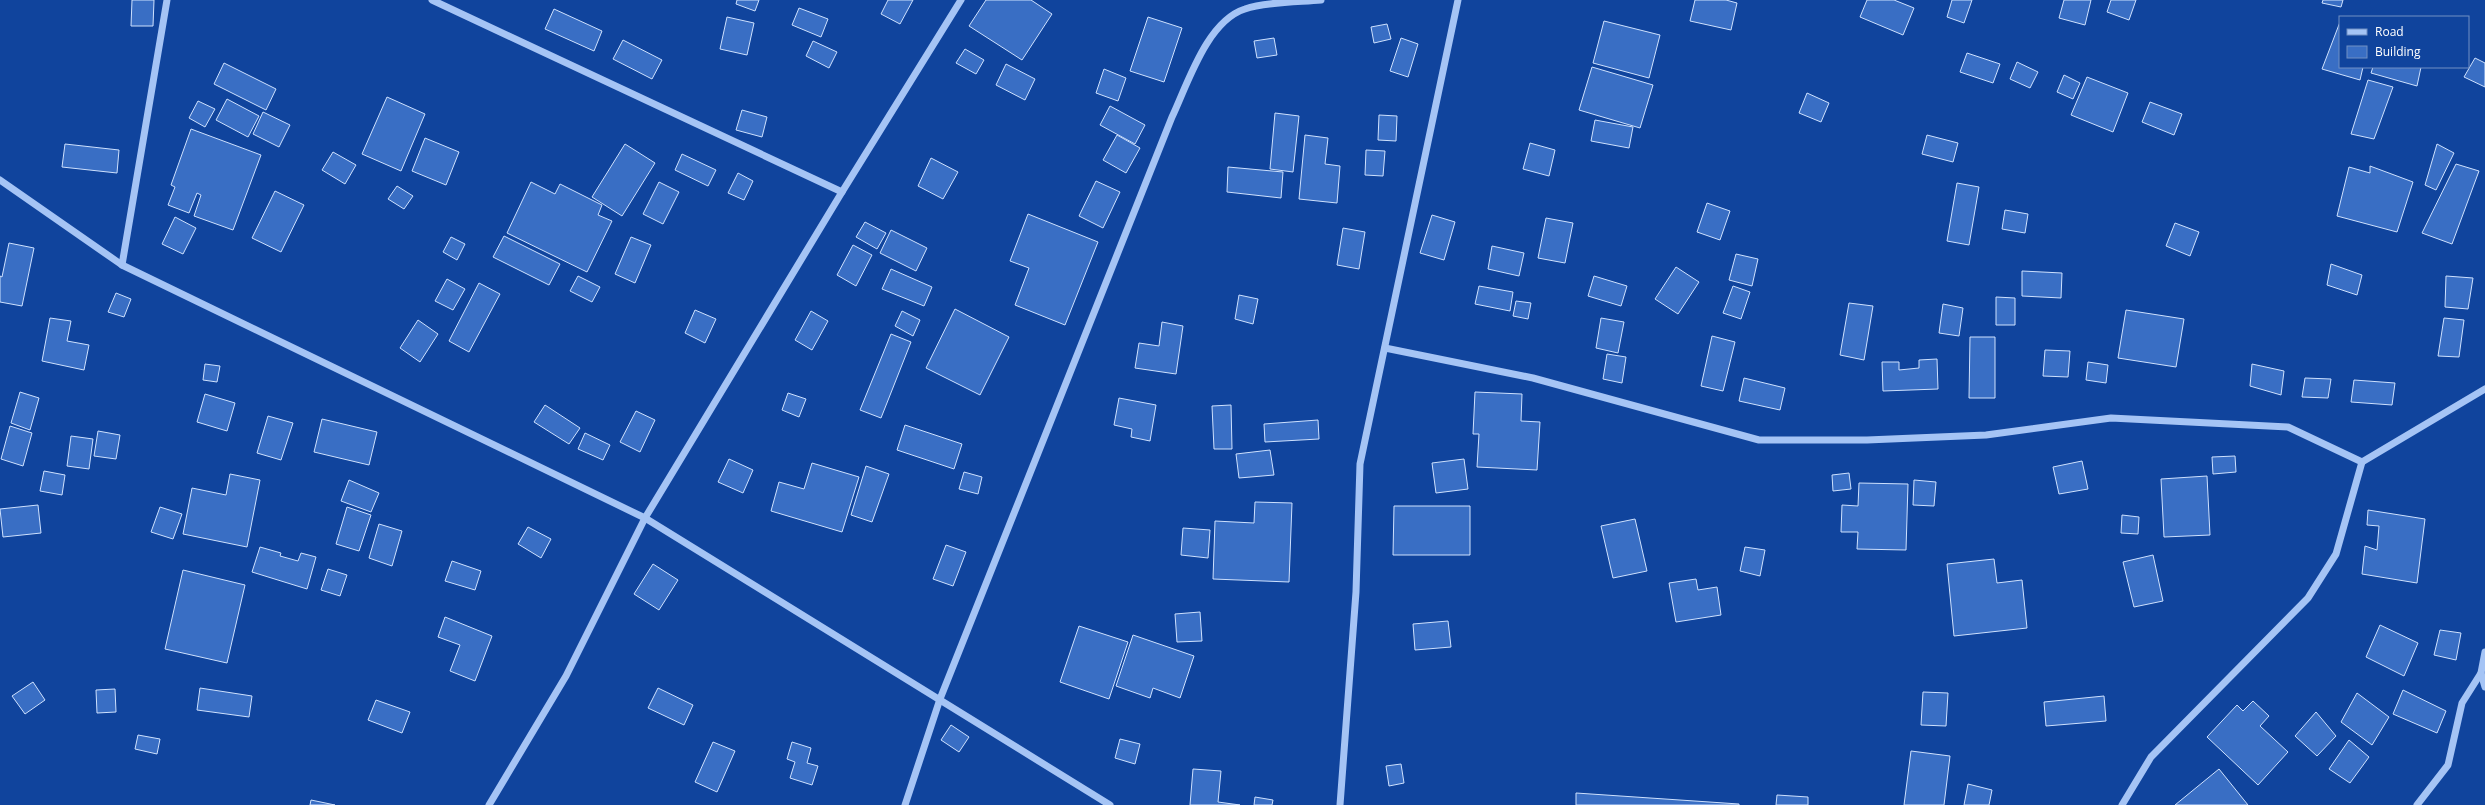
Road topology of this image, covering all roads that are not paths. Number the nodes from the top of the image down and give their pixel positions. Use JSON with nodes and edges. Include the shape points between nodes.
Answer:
{"nodes":[{"id":1,"x":167,"y":0,"type":"edge"},
{"id":2,"x":432,"y":0,"type":"edge"},
{"id":3,"x":961,"y":0,"type":"edge"},
{"id":4,"x":1321,"y":0,"type":"edge"},
{"id":5,"x":1458,"y":0,"type":"edge"},
{"id":6,"x":0,"y":180,"type":"edge"},
{"id":7,"x":842,"y":192,"type":"junction"},
{"id":8,"x":122,"y":265,"type":"junction"},
{"id":9,"x":1385,"y":348,"type":"junction"},
{"id":10,"x":2485,"y":389,"type":"edge"},
{"id":11,"x":2362,"y":462,"type":"junction"},
{"id":12,"x":645,"y":518,"type":"junction"},
{"id":13,"x":2485,"y":652,"type":"edge"},
{"id":14,"x":2481,"y":673,"type":"junction"},
{"id":15,"x":2485,"y":687,"type":"edge"},
{"id":16,"x":940,"y":699,"type":"junction"},
{"id":17,"x":489,"y":805,"type":"edge"},
{"id":18,"x":906,"y":805,"type":"edge"},
{"id":19,"x":1110,"y":805,"type":"edge"},
{"id":20,"x":1340,"y":805,"type":"edge"},
{"id":21,"x":2122,"y":805,"type":"edge"},
{"id":22,"x":2417,"y":805,"type":"edge"}],
"edges":[{"from":1,"to":8,"type":"street"},
{"from":2,"to":7,"type":"street"},
{"from":3,"to":7,"type":"street"},
{"from":4,"to":16,"type":"street","via":[[1245,8],[1228,17],[1212,34],[1172,117]]},
{"from":5,"to":9,"type":"street"},
{"from":6,"to":8,"type":"street"},
{"from":7,"to":12,"type":"street"},
{"from":8,"to":12,"type":"street"},
{"from":9,"to":11,"type":"street","via":[[1533,378],[1759,440],[1867,440],[1986,435],[2111,418],[2288,427]]},
{"from":9,"to":20,"type":"street","via":[[1360,464],[1356,592]]},
{"from":10,"to":11,"type":"street"},
{"from":11,"to":21,"type":"street","via":[[2336,554],[2308,598],[2151,757]]},
{"from":12,"to":16,"type":"street"},
{"from":12,"to":17,"type":"street","via":[[566,676]]},
{"from":13,"to":14,"type":"street"},
{"from":14,"to":15,"type":"street"},
{"from":14,"to":22,"type":"street","via":[[2462,703],[2448,765]]},
{"from":16,"to":18,"type":"street"},
{"from":16,"to":19,"type":"street"}]}
